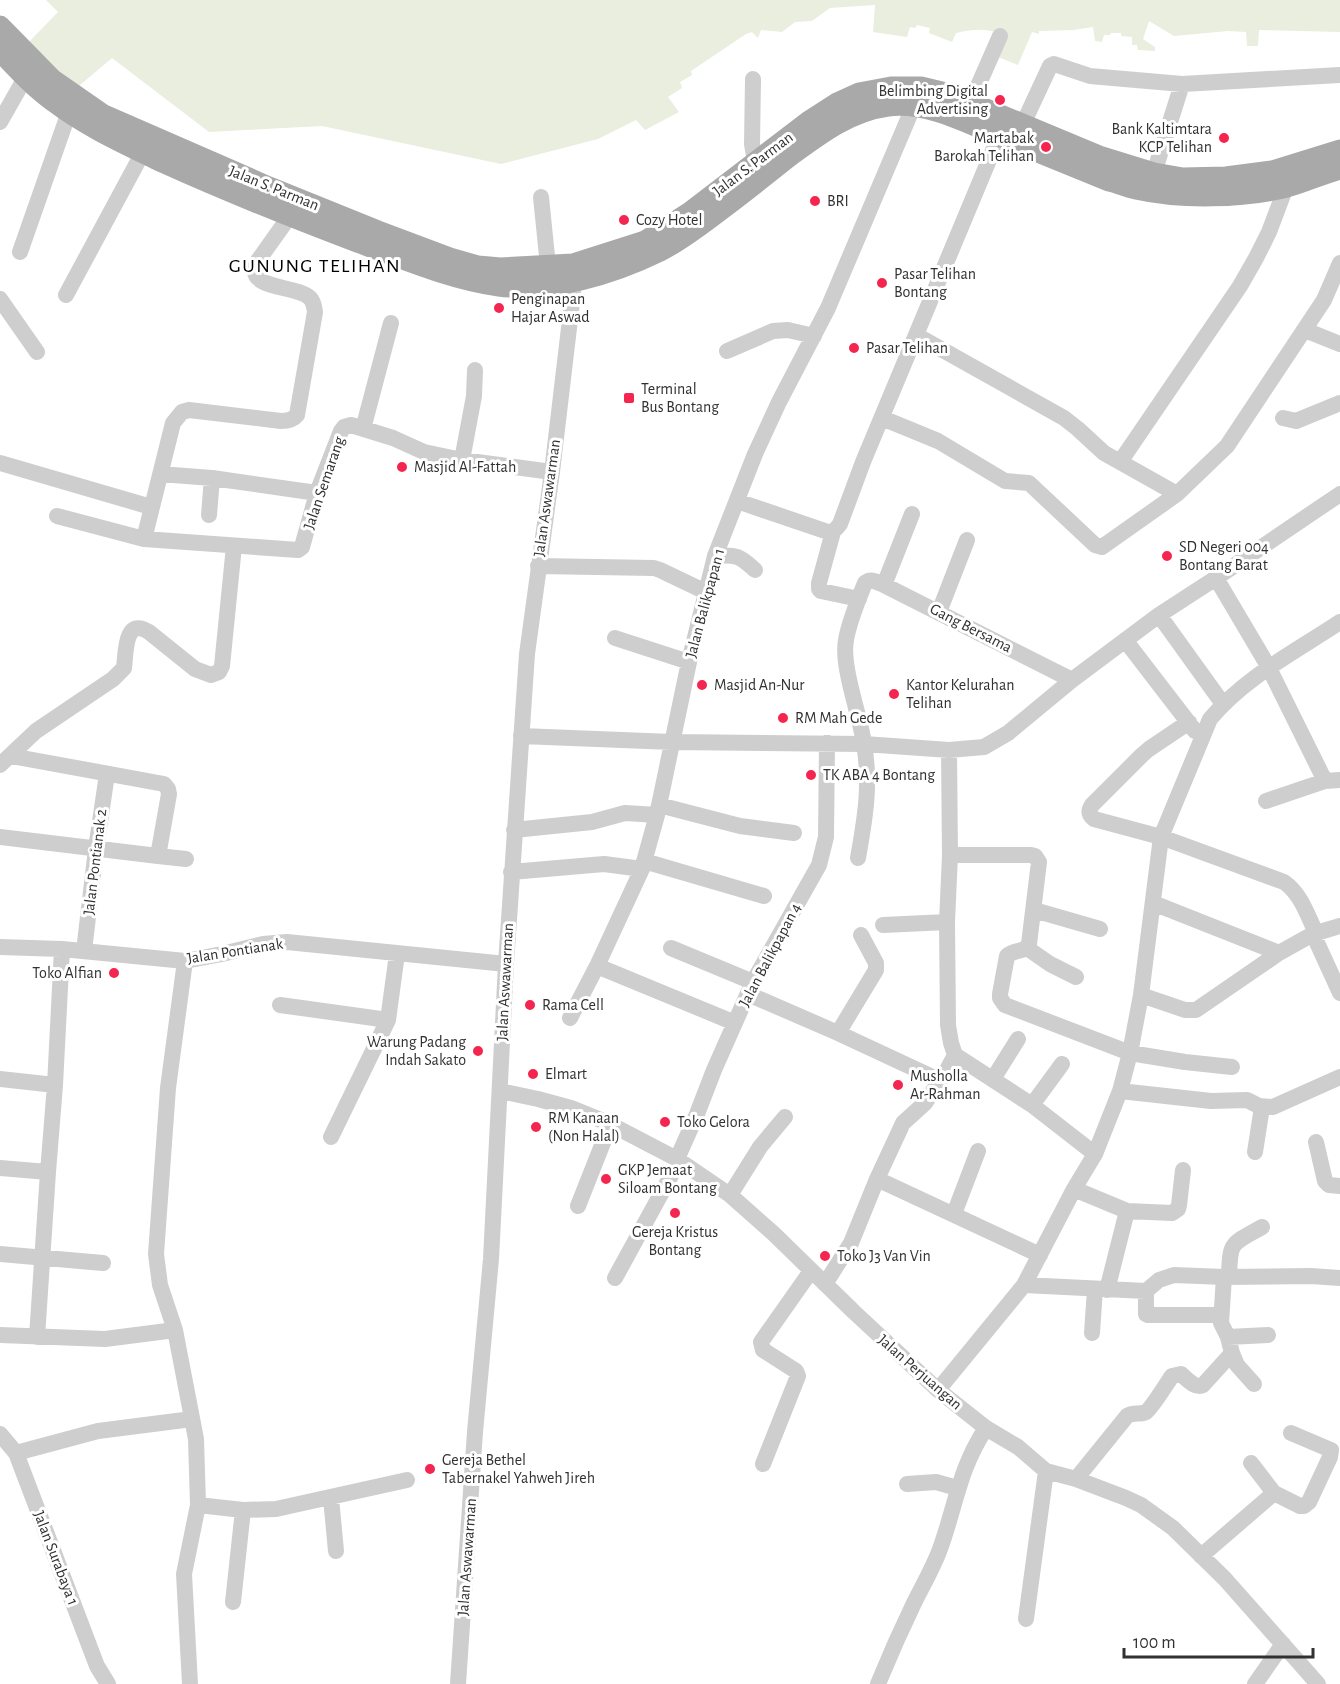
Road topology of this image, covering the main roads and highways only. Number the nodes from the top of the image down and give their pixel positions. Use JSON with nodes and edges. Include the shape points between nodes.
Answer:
{"nodes":[{"id":1,"x":0,"y":26,"type":"edge"},
{"id":2,"x":0,"y":51,"type":"edge"},
{"id":3,"x":985,"y":119,"type":"junction"},
{"id":4,"x":1340,"y":150,"type":"edge"},
{"id":5,"x":1340,"y":169,"type":"edge"},
{"id":6,"x":574,"y":273,"type":"junction"}],
"edges":[{"from":1,"to":6,"type":"main road","name":"Jalan S. Parman","via":[[53,80],[102,114],[135,130],[450,258],[478,266],[548,266]]},
{"from":2,"to":6,"type":"main road","name":"Jalan S. Parman","via":[[52,101],[85,123],[205,182],[289,217],[433,270],[500,287],[531,287]]},
{"from":3,"to":4,"type":"main road","name":"Jalan S. Parman","via":[[1023,124],[1099,156],[1183,178],[1272,171]]},
{"from":3,"to":5,"type":"main road","name":"Jalan S. Parman","via":[[1109,181],[1165,194],[1233,195],[1286,187]]},
{"from":3,"to":6,"type":"main road","name":"Jalan S. Parman","via":[[950,116],[914,105],[888,106],[844,118],[695,230],[662,250],[613,270]]},
{"from":3,"to":6,"type":"main road","name":"Jalan S. Parman","via":[[951,94],[921,87],[860,93],[809,122],[645,241]]}]}
